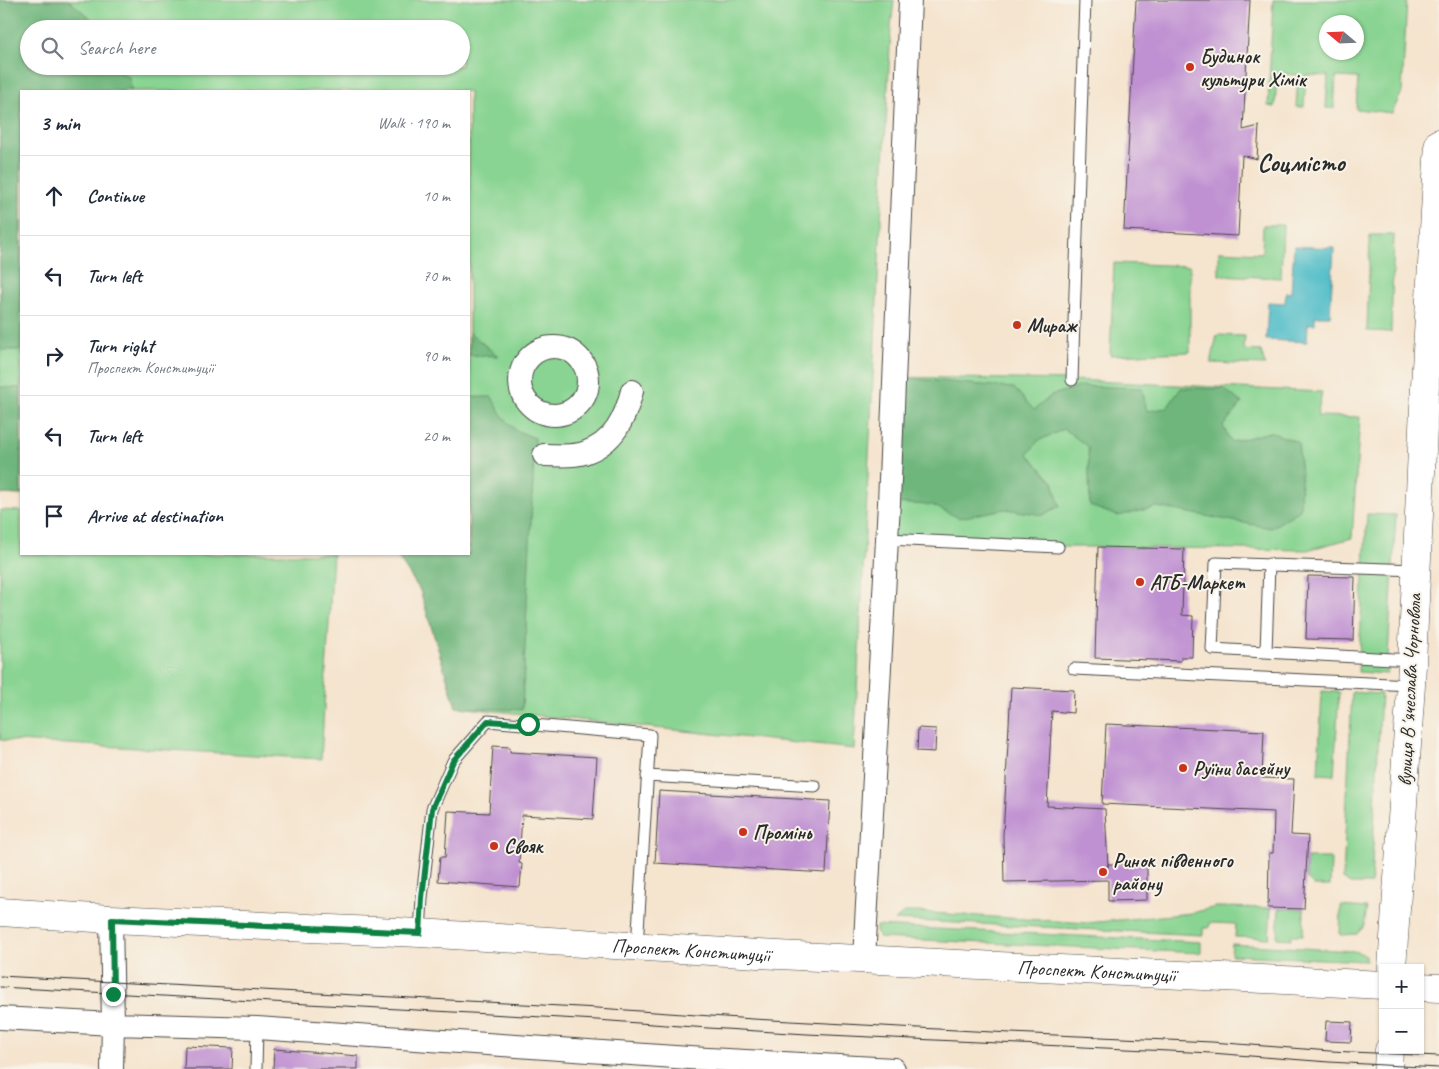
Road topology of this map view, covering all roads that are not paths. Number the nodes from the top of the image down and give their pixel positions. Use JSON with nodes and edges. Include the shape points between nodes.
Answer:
{"nodes":[{"id":1,"x":910,"y":0,"type":"edge"},
{"id":2,"x":1085,"y":0,"type":"edge"},
{"id":3,"x":1439,"y":143,"type":"edge"},
{"id":4,"x":1437,"y":223,"type":"edge"},
{"id":5,"x":1072,"y":380,"type":"dead end"},
{"id":6,"x":632,"y":390,"type":"dead end"},
{"id":7,"x":544,"y":455,"type":"dead end"},
{"id":8,"x":888,"y":539,"type":"junction"},
{"id":9,"x":1058,"y":547,"type":"dead end"},
{"id":10,"x":1269,"y":564,"type":"junction"},
{"id":11,"x":1417,"y":570,"type":"junction"},
{"id":12,"x":1266,"y":652,"type":"junction"},
{"id":13,"x":1074,"y":669,"type":"dead end"},
{"id":14,"x":1411,"y":673,"type":"junction"},
{"id":15,"x":647,"y":776,"type":"junction"},
{"id":16,"x":815,"y":786,"type":"dead end"},
{"id":17,"x":0,"y":912,"type":"edge"},
{"id":18,"x":112,"y":919,"type":"junction"},
{"id":19,"x":420,"y":933,"type":"junction"},
{"id":20,"x":638,"y":947,"type":"junction"},
{"id":21,"x":864,"y":959,"type":"junction"},
{"id":22,"x":1392,"y":964,"type":"edge"},
{"id":23,"x":1379,"y":986,"type":"edge"},
{"id":24,"x":1424,"y":987,"type":"edge"},
{"id":25,"x":1439,"y":988,"type":"edge"},
{"id":26,"x":0,"y":1018,"type":"edge"},
{"id":27,"x":113,"y":1024,"type":"junction"},
{"id":28,"x":257,"y":1028,"type":"junction"},
{"id":29,"x":1389,"y":1054,"type":"edge"},
{"id":30,"x":689,"y":1063,"type":"edge"},
{"id":31,"x":847,"y":1068,"type":"edge"},
{"id":32,"x":112,"y":1069,"type":"edge"},
{"id":33,"x":256,"y":1069,"type":"edge"},
{"id":34,"x":894,"y":1069,"type":"edge"},
{"id":35,"x":1388,"y":1069,"type":"edge"}],
"edges":[{"from":1,"to":8,"type":"street"},
{"from":2,"to":5,"type":"lane"},
{"from":3,"to":4,"type":"street","name":"вулиця Вʼячеслава Чорновола"},
{"from":4,"to":11,"type":"street","name":"вулиця Вʼячеслава Чорновола","via":[[1425,386]]},
{"from":6,"to":7,"type":"street","via":[[624,419],[600,445],[583,453]]},
{"from":8,"to":9,"type":"lane"},
{"from":8,"to":21,"type":"street"},
{"from":10,"to":11,"type":"lane"},
{"from":10,"to":12,"type":"lane"},
{"from":10,"to":12,"type":"lane","via":[[1216,562],[1212,649]]},
{"from":11,"to":14,"type":"street","name":"вулиця Вʼячеслава Чорновола"},
{"from":12,"to":14,"type":"lane"},
{"from":13,"to":14,"type":"lane"},
{"from":14,"to":22,"type":"street","name":"вулиця Вʼячеслава Чорновола"},
{"from":15,"to":16,"type":"lane"},
{"from":15,"to":19,"type":"lane","via":[[650,735],[488,721],[453,761],[432,809]]},
{"from":15,"to":20,"type":"lane"},
{"from":17,"to":18,"type":"street","name":"Проспект Конституції"},
{"from":18,"to":19,"type":"street","name":"Проспект Конституції"},
{"from":18,"to":27,"type":"street"},
{"from":19,"to":20,"type":"street","name":"Проспект Конституції"},
{"from":20,"to":21,"type":"street","name":"Проспект Конституції"},
{"from":21,"to":23,"type":"street","name":"Проспект Конституції"},
{"from":24,"to":25,"type":"street"},
{"from":26,"to":27,"type":"street"},
{"from":27,"to":28,"type":"street"},
{"from":27,"to":32,"type":"street"},
{"from":28,"to":30,"type":"street"},
{"from":28,"to":33,"type":"lane"},
{"from":29,"to":35,"type":"street"},
{"from":30,"to":31,"type":"street"},
{"from":31,"to":34,"type":"street"}]}
